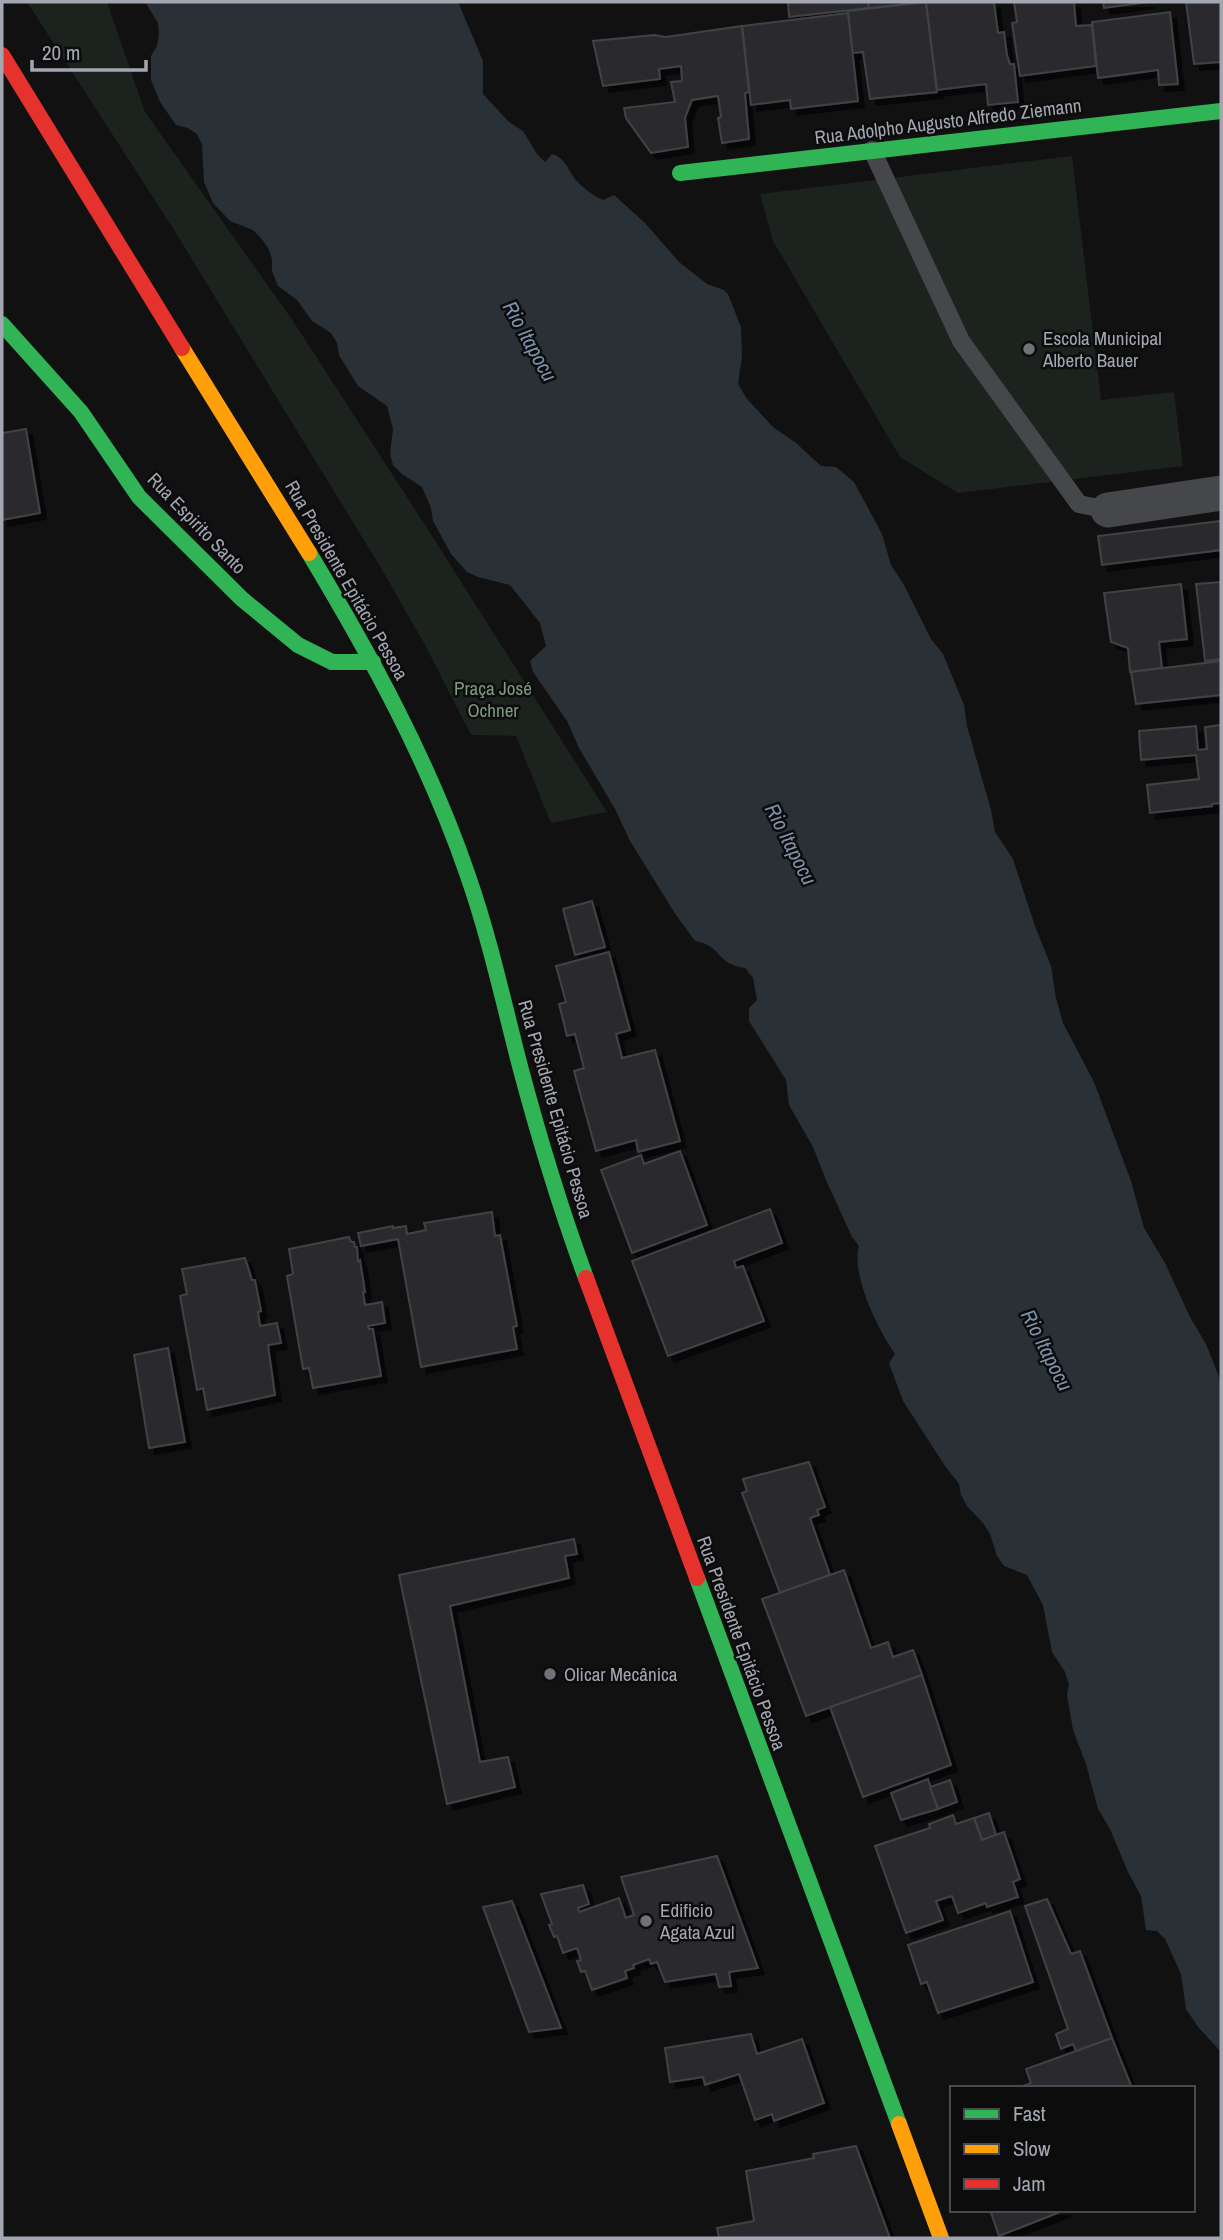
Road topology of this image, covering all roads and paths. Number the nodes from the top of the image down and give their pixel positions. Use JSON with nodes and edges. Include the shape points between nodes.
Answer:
{"nodes":[{"id":1,"x":2,"y":55,"type":"edge"},
{"id":2,"x":1221,"y":111,"type":"edge"},
{"id":3,"x":872,"y":150,"type":"junction"},
{"id":4,"x":681,"y":173,"type":"dead end"},
{"id":5,"x":2,"y":324,"type":"edge"},
{"id":6,"x":1221,"y":493,"type":"edge"},
{"id":7,"x":1108,"y":510,"type":"joint"},
{"id":8,"x":373,"y":662,"type":"junction"},
{"id":9,"x":941,"y":2238,"type":"edge"}],
"edges":[{"from":1,"to":8,"type":"main road","name":"Rua Presidente Epitácio Pessoa"},
{"from":2,"to":3,"type":"main road","name":"Rua Adolpho Augusto Alfredo Ziemann"},
{"from":3,"to":4,"type":"main road","name":"Rua Adolpho Augusto Alfredo Ziemann"},
{"from":3,"to":7,"type":"lane","via":[[961,341],[1079,504]]},
{"from":5,"to":8,"type":"main road","name":"Rua Espirito Santo","via":[[81,412],[139,497],[242,599],[298,645],[332,662]]},
{"from":6,"to":7,"type":"street"},
{"from":8,"to":9,"type":"main road","name":"Rua Presidente Epitácio Pessoa","via":[[424,762],[460,852],[568,1228]]}]}
